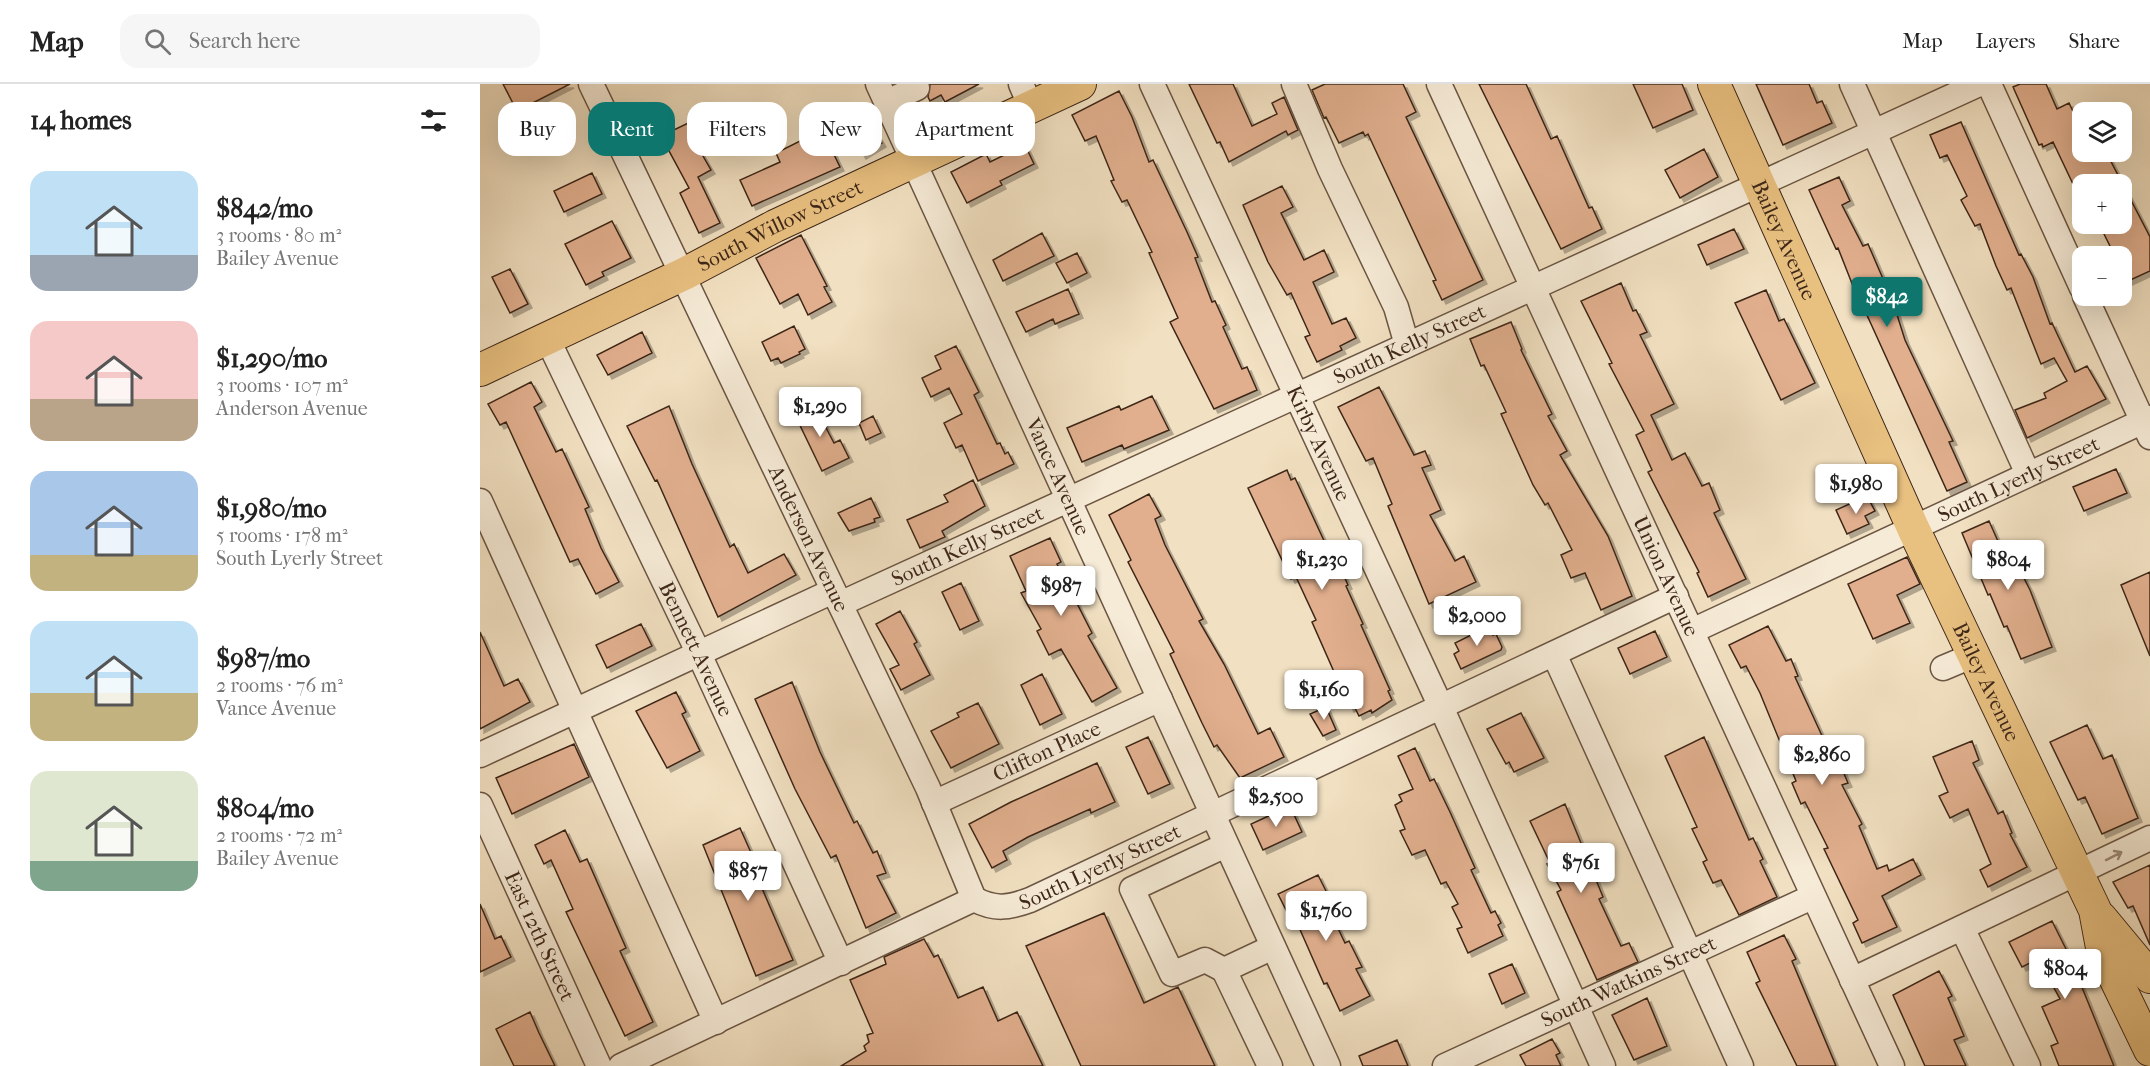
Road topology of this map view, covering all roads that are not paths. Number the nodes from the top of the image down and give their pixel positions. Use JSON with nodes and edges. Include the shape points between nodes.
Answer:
{"nodes":[{"id":1,"x":591,"y":84,"type":"edge"},
{"id":2,"x":1080,"y":84,"type":"edge"},
{"id":3,"x":1152,"y":84,"type":"edge"},
{"id":4,"x":1294,"y":84,"type":"edge"},
{"id":5,"x":1439,"y":84,"type":"edge"},
{"id":6,"x":1714,"y":84,"type":"edge"},
{"id":7,"x":1852,"y":84,"type":"edge"},
{"id":8,"x":1979,"y":84,"type":"edge"},
{"id":9,"x":1989,"y":84,"type":"edge"},
{"id":10,"x":917,"y":88,"type":"dead end"},
{"id":11,"x":882,"y":93,"type":"edge"},
{"id":12,"x":1026,"y":95,"type":"edge"},
{"id":13,"x":1874,"y":132,"type":"junction"},
{"id":14,"x":914,"y":162,"type":"junction"},
{"id":15,"x":1759,"y":184,"type":"junction"},
{"id":16,"x":2072,"y":266,"type":"edge"},
{"id":17,"x":684,"y":274,"type":"junction"},
{"id":18,"x":1533,"y":287,"type":"junction"},
{"id":19,"x":2090,"y":306,"type":"edge"},
{"id":20,"x":547,"y":338,"type":"junction"},
{"id":21,"x":1407,"y":345,"type":"junction"},
{"id":22,"x":480,"y":370,"type":"edge"},
{"id":23,"x":1297,"y":395,"type":"junction"},
{"id":24,"x":2148,"y":425,"type":"edge"},
{"id":25,"x":2028,"y":474,"type":"junction"},
{"id":26,"x":480,"y":501,"type":"edge"},
{"id":27,"x":1069,"y":501,"type":"junction"},
{"id":28,"x":1913,"y":528,"type":"junction"},
{"id":29,"x":1676,"y":596,"type":"junction"},
{"id":30,"x":837,"y":598,"type":"junction"},
{"id":31,"x":1692,"y":631,"type":"junction"},
{"id":32,"x":699,"y":654,"type":"junction"},
{"id":33,"x":1554,"y":654,"type":"junction"},
{"id":34,"x":1974,"y":655,"type":"junction"},
{"id":35,"x":1943,"y":668,"type":"dead end"},
{"id":36,"x":1160,"y":699,"type":"junction"},
{"id":37,"x":1441,"y":707,"type":"junction"},
{"id":38,"x":576,"y":711,"type":"junction"},
{"id":39,"x":480,"y":755,"type":"edge"},
{"id":40,"x":934,"y":803,"type":"junction"},
{"id":41,"x":480,"y":805,"type":"edge"},
{"id":42,"x":1211,"y":813,"type":"junction"},
{"id":43,"x":2150,"y":838,"type":"edge"},
{"id":44,"x":1226,"y":845,"type":"junction"},
{"id":45,"x":2078,"y":874,"type":"junction"},
{"id":46,"x":1812,"y":897,"type":"junction"},
{"id":47,"x":974,"y":899,"type":"junction"},
{"id":48,"x":2095,"y":910,"type":"junction"},
{"id":49,"x":1962,"y":928,"type":"junction"},
{"id":50,"x":1273,"y":947,"type":"junction"},
{"id":51,"x":1690,"y":954,"type":"junction"},
{"id":52,"x":841,"y":963,"type":"junction"},
{"id":53,"x":1224,"y":970,"type":"junction"},
{"id":54,"x":2150,"y":977,"type":"edge"},
{"id":55,"x":1852,"y":980,"type":"junction"},
{"id":56,"x":1576,"y":1007,"type":"junction"},
{"id":57,"x":716,"y":1022,"type":"junction"},
{"id":58,"x":2150,"y":1050,"type":"edge"},
{"id":59,"x":599,"y":1066,"type":"edge"},
{"id":60,"x":621,"y":1066,"type":"edge"},
{"id":61,"x":1270,"y":1066,"type":"edge"},
{"id":62,"x":1328,"y":1066,"type":"edge"},
{"id":63,"x":1445,"y":1066,"type":"edge"},
{"id":64,"x":1603,"y":1066,"type":"edge"},
{"id":65,"x":1741,"y":1066,"type":"edge"},
{"id":66,"x":1892,"y":1066,"type":"edge"},
{"id":67,"x":2028,"y":1066,"type":"edge"}],
"edges":[{"from":1,"to":17,"type":"street","name":"Anderson Avenue"},
{"from":2,"to":12,"type":"main road","name":"South Willow Street"},
{"from":3,"to":23,"type":"street","name":"Kirby Avenue"},
{"from":4,"to":21,"type":"street","via":[[1396,307]]},
{"from":5,"to":18,"type":"street","name":"Union Avenue"},
{"from":6,"to":15,"type":"main road","name":"Bailey Avenue"},
{"from":7,"to":13,"type":"street"},
{"from":8,"to":13,"type":"street","name":"South Kelly Street"},
{"from":9,"to":16,"type":"street"},
{"from":10,"to":11,"type":"street"},
{"from":11,"to":14,"type":"street","name":"Vance Avenue"},
{"from":12,"to":14,"type":"main road","name":"South Willow Street"},
{"from":13,"to":15,"type":"street","name":"South Kelly Street"},
{"from":13,"to":25,"type":"street"},
{"from":14,"to":17,"type":"main road","name":"South Willow Street","via":[[775,225]]},
{"from":14,"to":27,"type":"street","name":"Vance Avenue"},
{"from":15,"to":18,"type":"street","name":"South Kelly Street"},
{"from":15,"to":28,"type":"main road","name":"Bailey Avenue"},
{"from":17,"to":20,"type":"main road","name":"South Willow Street"},
{"from":17,"to":30,"type":"street","name":"Anderson Avenue"},
{"from":18,"to":21,"type":"street","name":"South Kelly Street"},
{"from":18,"to":29,"type":"street","name":"Union Avenue"},
{"from":19,"to":24,"type":"street"},
{"from":20,"to":22,"type":"main road","name":"South Willow Street"},
{"from":20,"to":32,"type":"street","name":"Bennett Avenue"},
{"from":21,"to":23,"type":"street","name":"South Kelly Street"},
{"from":23,"to":27,"type":"street","name":"South Kelly Street"},
{"from":23,"to":37,"type":"street","name":"Kirby Avenue"},
{"from":24,"to":25,"type":"street","name":"South Lyerly Street"},
{"from":25,"to":28,"type":"street","name":"South Lyerly Street"},
{"from":26,"to":38,"type":"street"},
{"from":27,"to":30,"type":"street","name":"South Kelly Street"},
{"from":27,"to":36,"type":"street","name":"Vance Avenue"},
{"from":28,"to":31,"type":"street","name":"South Lyerly Street"},
{"from":28,"to":34,"type":"main road","name":"Bailey Avenue"},
{"from":29,"to":31,"type":"street","name":"Union Avenue"},
{"from":29,"to":33,"type":"street","name":"South Lyerly Street"},
{"from":30,"to":32,"type":"street","name":"South Kelly Street"},
{"from":30,"to":40,"type":"street","name":"Anderson Avenue"},
{"from":31,"to":46,"type":"street","name":"Union Avenue"},
{"from":32,"to":38,"type":"street","name":"South Kelly Street"},
{"from":32,"to":52,"type":"street","name":"Bennett Avenue"},
{"from":33,"to":37,"type":"street","name":"South Lyerly Street"},
{"from":33,"to":51,"type":"street"},
{"from":34,"to":35,"type":"street"},
{"from":34,"to":45,"type":"main road","name":"Bailey Avenue"},
{"from":36,"to":40,"type":"street","name":"Clifton Place"},
{"from":36,"to":42,"type":"street","name":"Vance Avenue"},
{"from":37,"to":42,"type":"street","name":"South Lyerly Street"},
{"from":37,"to":56,"type":"street","name":"Kirby Avenue"},
{"from":38,"to":39,"type":"street","name":"South Kelly Street"},
{"from":38,"to":57,"type":"street"},
{"from":40,"to":47,"type":"street","name":"Anderson Avenue"},
{"from":41,"to":59,"type":"street","name":"East 12th Street"},
{"from":42,"to":44,"type":"street","name":"Vance Avenue"},
{"from":42,"to":47,"type":"street","name":"South Lyerly Street","via":[[1030,900],[1007,908],[990,907]]},
{"from":45,"to":43,"type":"street","one_way":true},
{"from":44,"to":50,"type":"street","name":"Vance Avenue"},
{"from":44,"to":53,"type":"street","via":[[1132,889],[1172,974],[1205,960]]},
{"from":45,"to":48,"type":"main road","name":"Bailey Avenue"},
{"from":45,"to":49,"type":"street"},
{"from":46,"to":51,"type":"street","name":"South Watkins Street"},
{"from":46,"to":55,"type":"street","name":"Union Avenue"},
{"from":47,"to":52,"type":"street"},
{"from":48,"to":54,"type":"main road"},
{"from":48,"to":58,"type":"main road","name":"Bailey Avenue","via":[[2103,953]]},
{"from":49,"to":55,"type":"street"},
{"from":49,"to":67,"type":"street"},
{"from":50,"to":53,"type":"street"},
{"from":50,"to":62,"type":"street","name":"Vance Avenue"},
{"from":51,"to":56,"type":"street","name":"South Watkins Street"},
{"from":51,"to":65,"type":"street"},
{"from":52,"to":57,"type":"street"},
{"from":53,"to":61,"type":"street"},
{"from":55,"to":66,"type":"street","name":"Union Avenue"},
{"from":56,"to":63,"type":"street","name":"South Watkins Street"},
{"from":56,"to":64,"type":"street","name":"Kirby Avenue"},
{"from":57,"to":60,"type":"street"}]}
